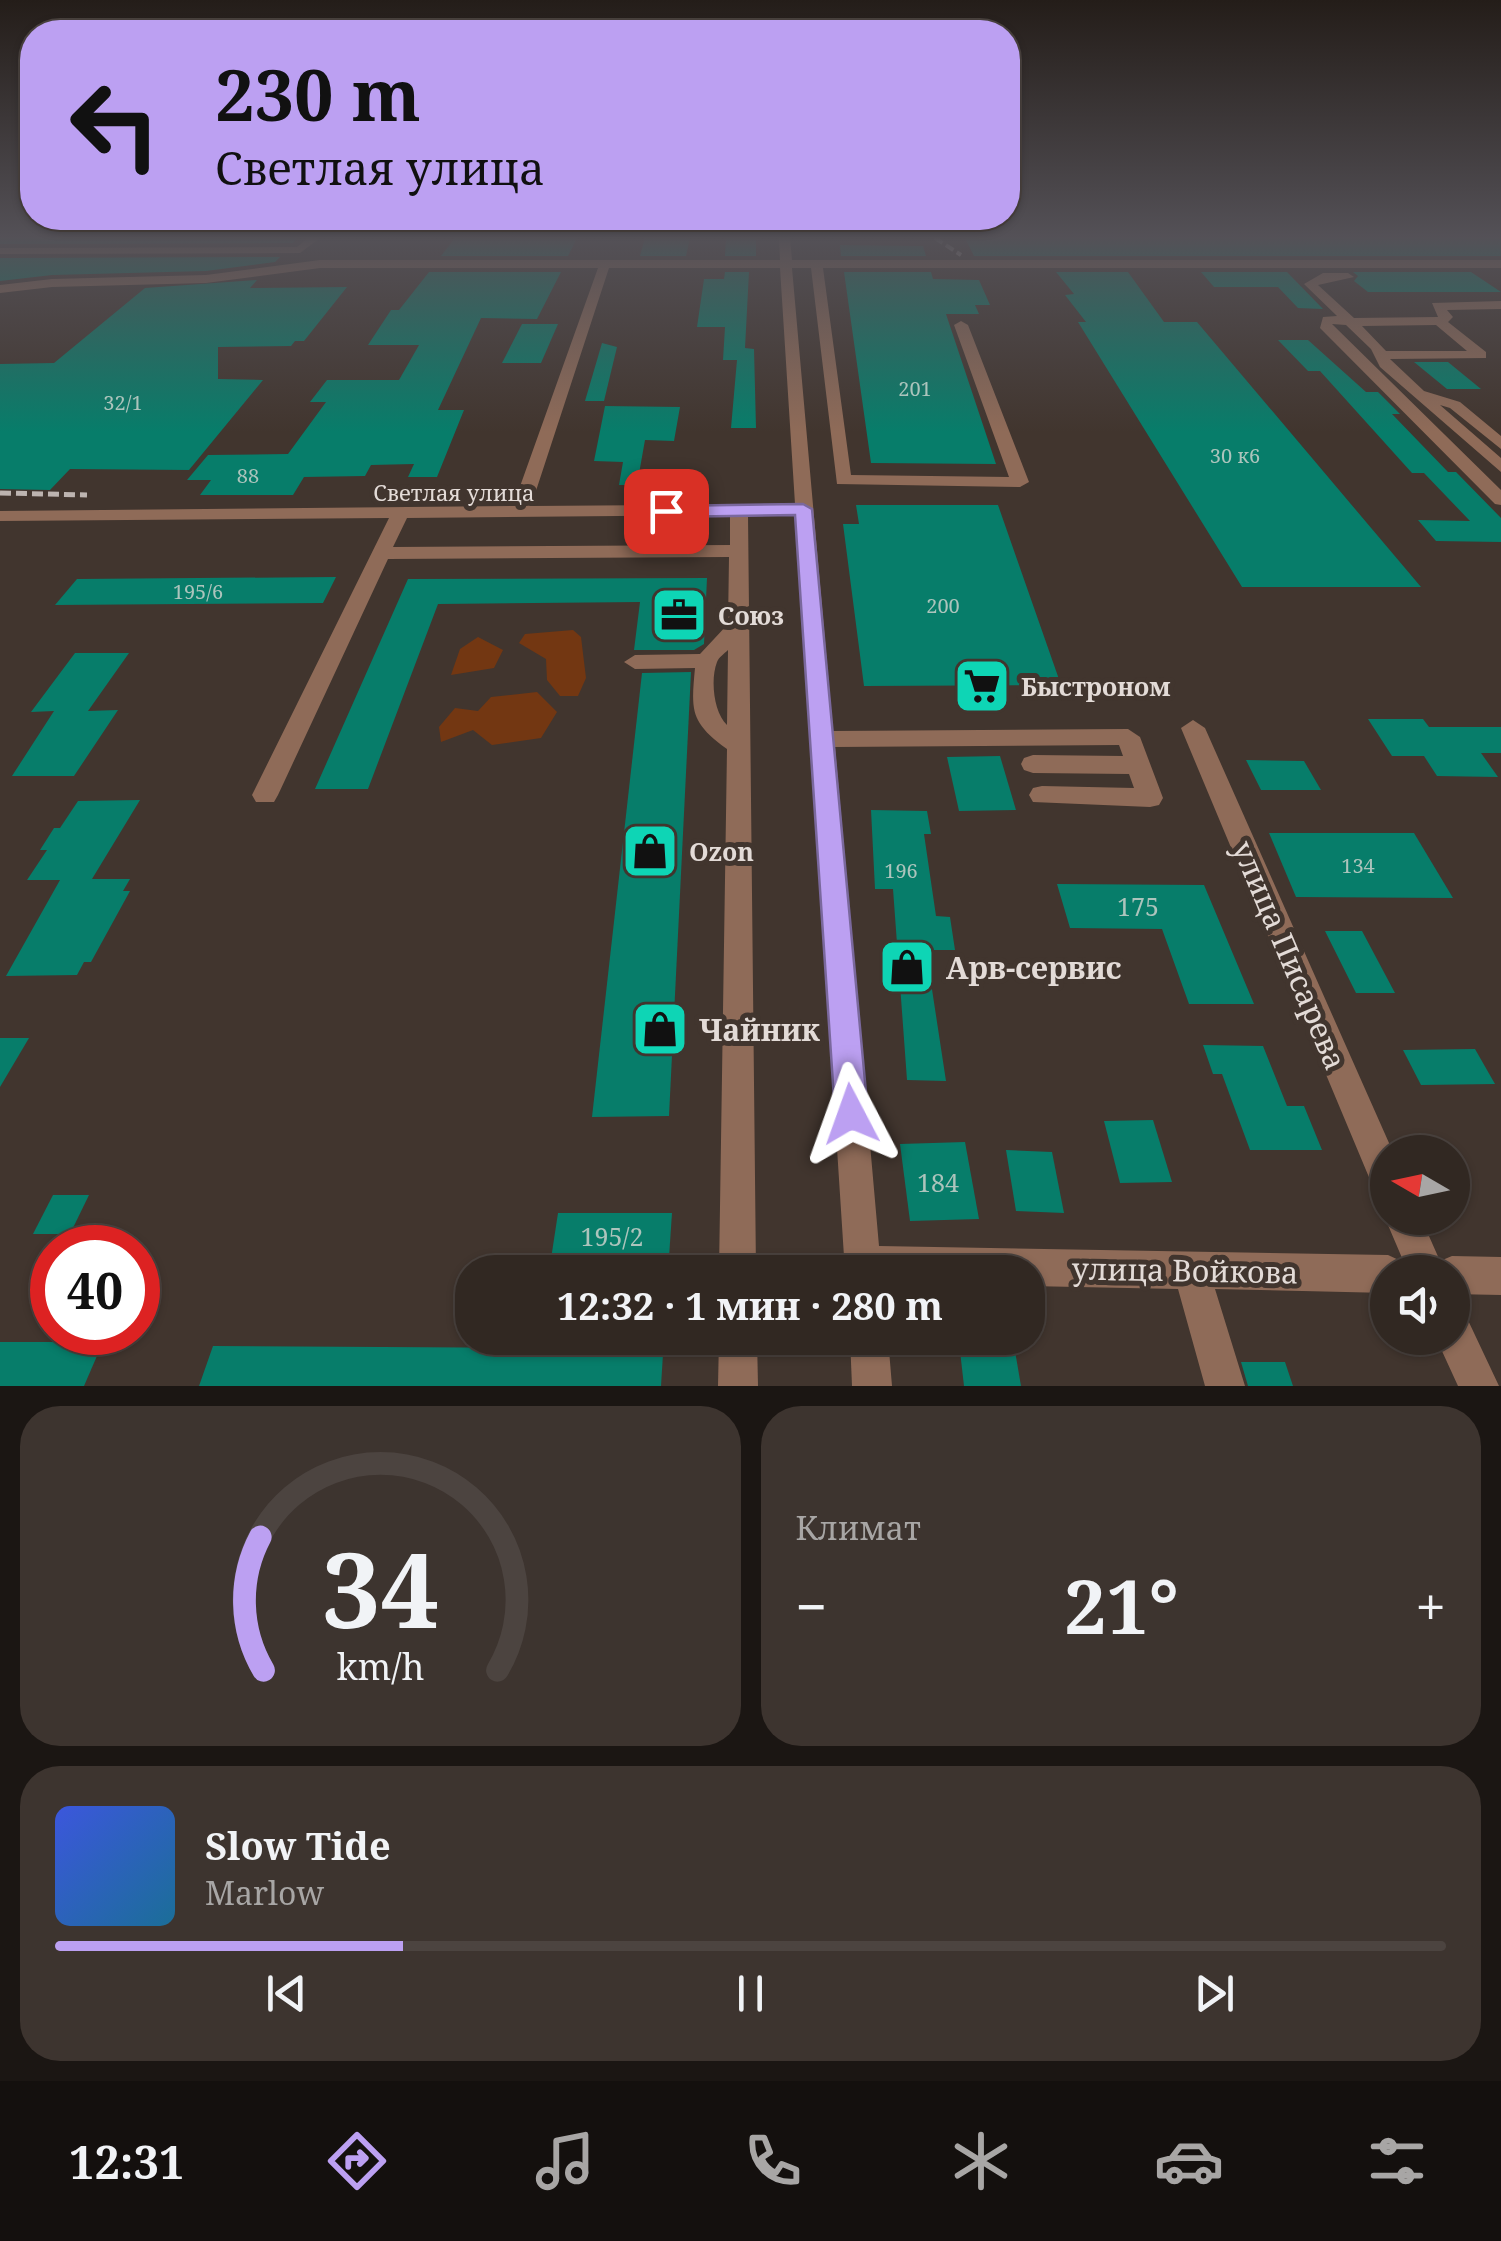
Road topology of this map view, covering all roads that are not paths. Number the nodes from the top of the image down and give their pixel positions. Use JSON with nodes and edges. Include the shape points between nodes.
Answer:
{"nodes":[{"id":1,"x":591,"y":303,"type":"edge"},
{"id":2,"x":789,"y":303,"type":"edge"},
{"id":3,"x":821,"y":303,"type":"edge"},
{"id":4,"x":1328,"y":303,"type":"edge"},
{"id":5,"x":1501,"y":305,"type":"edge"},
{"id":6,"x":1501,"y":317,"type":"edge"},
{"id":7,"x":1442,"y":319,"type":"junction"},
{"id":8,"x":1348,"y":321,"type":"junction"},
{"id":9,"x":961,"y":325,"type":"dead end"},
{"id":10,"x":1348,"y":350,"type":"junction"},
{"id":11,"x":1380,"y":353,"type":"junction"},
{"id":12,"x":1499,"y":458,"type":"edge"},
{"id":13,"x":1461,"y":460,"type":"junction"},
{"id":14,"x":1501,"y":500,"type":"edge"},
{"id":15,"x":803,"y":509,"type":"junction"},
{"id":16,"x":739,"y":510,"type":"junction"},
{"id":17,"x":519,"y":514,"type":"junction"},
{"id":18,"x":398,"y":515,"type":"junction"},
{"id":19,"x":0,"y":516,"type":"edge"},
{"id":20,"x":739,"y":551,"type":"junction"},
{"id":21,"x":380,"y":553,"type":"junction"},
{"id":22,"x":739,"y":625,"type":"junction"},
{"id":23,"x":706,"y":661,"type":"junction"},
{"id":24,"x":635,"y":662,"type":"dead end"},
{"id":25,"x":1193,"y":728,"type":"dead end"},
{"id":26,"x":823,"y":739,"type":"junction"},
{"id":27,"x":739,"y":746,"type":"junction"},
{"id":28,"x":1033,"y":764,"type":"dead end"},
{"id":29,"x":1138,"y":765,"type":"junction"},
{"id":30,"x":264,"y":795,"type":"dead end"},
{"id":31,"x":1042,"y":796,"type":"dead end"},
{"id":32,"x":1370,"y":1140,"type":"edge"},
{"id":33,"x":738,"y":1255,"type":"edge"},
{"id":34,"x":862,"y":1255,"type":"edge"},
{"id":35,"x":1045,"y":1269,"type":"edge"},
{"id":36,"x":1192,"y":1270,"type":"junction"},
{"id":37,"x":1370,"y":1274,"type":"edge"},
{"id":38,"x":1470,"y":1275,"type":"edge"},
{"id":39,"x":1501,"y":1276,"type":"edge"},
{"id":40,"x":738,"y":1355,"type":"edge"},
{"id":41,"x":869,"y":1355,"type":"edge"},
{"id":42,"x":1464,"y":1355,"type":"edge"},
{"id":43,"x":738,"y":1386,"type":"edge"},
{"id":44,"x":872,"y":1386,"type":"edge"},
{"id":45,"x":1225,"y":1386,"type":"edge"},
{"id":46,"x":1479,"y":1386,"type":"edge"}],
"edges":[{"from":1,"to":17,"type":"street"},
{"from":2,"to":15,"type":"street"},
{"from":3,"to":9,"type":"street","via":[[843,480],[1020,482]]},
{"from":4,"to":8,"type":"street"},
{"from":5,"to":7,"type":"street","via":[[1435,307]]},
{"from":6,"to":7,"type":"street"},
{"from":7,"to":8,"type":"street"},
{"from":7,"to":11,"type":"street","via":[[1481,354]]},
{"from":8,"to":10,"type":"street","via":[[1324,325]]},
{"from":8,"to":11,"type":"street"},
{"from":10,"to":11,"type":"street"},
{"from":10,"to":13,"type":"street"},
{"from":11,"to":12,"type":"street","via":[[1418,393],[1451,403]]},
{"from":12,"to":13,"type":"street"},
{"from":13,"to":14,"type":"street"},
{"from":15,"to":16,"type":"street","name":"Светлая улица"},
{"from":15,"to":26,"type":"street"},
{"from":16,"to":17,"type":"street","name":"Светлая улица"},
{"from":16,"to":20,"type":"street"},
{"from":17,"to":18,"type":"street","name":"Светлая улица"},
{"from":18,"to":19,"type":"street","name":"Светлая улица"},
{"from":18,"to":21,"type":"street"},
{"from":20,"to":21,"type":"street"},
{"from":20,"to":22,"type":"street"},
{"from":21,"to":30,"type":"street"},
{"from":22,"to":23,"type":"street"},
{"from":22,"to":27,"type":"street"},
{"from":23,"to":24,"type":"street"},
{"from":23,"to":27,"type":"street","via":[[705,720]]},
{"from":25,"to":32,"type":"street","name":"улица Писарева"},
{"from":26,"to":29,"type":"street","via":[[1128,737]]},
{"from":26,"to":34,"type":"street"},
{"from":27,"to":33,"type":"street"},
{"from":28,"to":29,"type":"street"},
{"from":29,"to":31,"type":"street","via":[[1150,798]]},
{"from":35,"to":36,"type":"street","name":"улица Войкова"},
{"from":36,"to":37,"type":"street","name":"улица Войкова"},
{"from":36,"to":45,"type":"street"},
{"from":38,"to":39,"type":"street"},
{"from":40,"to":43,"type":"street"},
{"from":41,"to":44,"type":"street"},
{"from":42,"to":46,"type":"street"}]}
